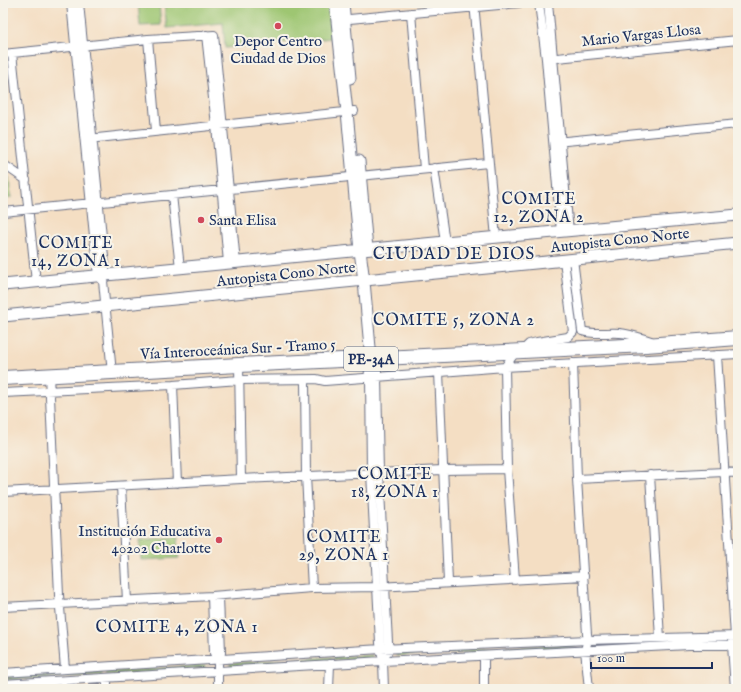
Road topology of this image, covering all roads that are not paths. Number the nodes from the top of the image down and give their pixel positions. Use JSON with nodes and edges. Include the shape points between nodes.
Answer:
{"nodes":[{"id":1,"x":71,"y":3,"type":"edge"},
{"id":2,"x":79,"y":3,"type":"edge"},
{"id":3,"x":334,"y":3,"type":"edge"},
{"id":4,"x":343,"y":3,"type":"edge"},
{"id":5,"x":519,"y":3,"type":"edge"},
{"id":6,"x":539,"y":3,"type":"edge"},
{"id":7,"x":548,"y":3,"type":"edge"},
{"id":8,"x":474,"y":5,"type":"edge"},
{"id":9,"x":411,"y":13,"type":"junction"},
{"id":10,"x":340,"y":20,"type":"junction"},
{"id":11,"x":148,"y":39,"type":"junction"},
{"id":12,"x":738,"y":40,"type":"edge"},
{"id":13,"x":79,"y":46,"type":"junction"},
{"id":14,"x":12,"y":53,"type":"junction"},
{"id":15,"x":3,"y":54,"type":"edge"},
{"id":16,"x":550,"y":58,"type":"junction"},
{"id":17,"x":350,"y":112,"type":"junction"},
{"id":18,"x":220,"y":124,"type":"junction"},
{"id":19,"x":738,"y":124,"type":"edge"},
{"id":20,"x":156,"y":131,"type":"junction"},
{"id":21,"x":89,"y":138,"type":"junction"},
{"id":22,"x":557,"y":142,"type":"junction"},
{"id":23,"x":488,"y":163,"type":"junction"},
{"id":24,"x":3,"y":164,"type":"edge"},
{"id":25,"x":434,"y":168,"type":"junction"},
{"id":26,"x":424,"y":169,"type":"junction"},
{"id":27,"x":356,"y":177,"type":"junction"},
{"id":28,"x":26,"y":180,"type":"junction"},
{"id":29,"x":226,"y":190,"type":"junction"},
{"id":30,"x":172,"y":195,"type":"junction"},
{"id":31,"x":95,"y":203,"type":"junction"},
{"id":32,"x":28,"y":209,"type":"junction"},
{"id":33,"x":3,"y":212,"type":"edge"},
{"id":34,"x":738,"y":215,"type":"edge"},
{"id":35,"x":565,"y":232,"type":"junction"},
{"id":36,"x":496,"y":238,"type":"junction"},
{"id":37,"x":445,"y":242,"type":"junction"},
{"id":38,"x":738,"y":243,"type":"edge"},
{"id":39,"x":364,"y":251,"type":"junction"},
{"id":40,"x":569,"y":260,"type":"junction"},
{"id":41,"x":232,"y":263,"type":"junction"},
{"id":42,"x":180,"y":268,"type":"junction"},
{"id":43,"x":102,"y":278,"type":"junction"},
{"id":44,"x":368,"y":281,"type":"junction"},
{"id":45,"x":36,"y":282,"type":"junction"},
{"id":46,"x":3,"y":285,"type":"edge"},
{"id":47,"x":106,"y":307,"type":"junction"},
{"id":48,"x":3,"y":316,"type":"edge"},
{"id":49,"x":738,"y":338,"type":"edge"},
{"id":50,"x":661,"y":344,"type":"junction"},
{"id":51,"x":519,"y":351,"type":"junction"},
{"id":52,"x":738,"y":354,"type":"edge"},
{"id":53,"x":717,"y":356,"type":"junction"},
{"id":54,"x":374,"y":359,"type":"junction"},
{"id":55,"x":573,"y":363,"type":"junction"},
{"id":56,"x":239,"y":365,"type":"junction"},
{"id":57,"x":505,"y":367,"type":"junction"},
{"id":58,"x":439,"y":372,"type":"junction"},
{"id":59,"x":112,"y":373,"type":"junction"},
{"id":60,"x":49,"y":375,"type":"junction"},
{"id":61,"x":373,"y":377,"type":"junction"},
{"id":62,"x":3,"y":378,"type":"edge"},
{"id":63,"x":239,"y":380,"type":"junction"},
{"id":64,"x":305,"y":380,"type":"junction"},
{"id":65,"x":173,"y":385,"type":"junction"},
{"id":66,"x":49,"y":390,"type":"junction"},
{"id":67,"x":3,"y":393,"type":"edge"},
{"id":68,"x":507,"y":468,"type":"junction"},
{"id":69,"x":443,"y":470,"type":"junction"},
{"id":70,"x":724,"y":472,"type":"junction"},
{"id":71,"x":738,"y":472,"type":"edge"},
{"id":72,"x":375,"y":473,"type":"junction"},
{"id":73,"x":650,"y":475,"type":"junction"},
{"id":74,"x":306,"y":476,"type":"junction"},
{"id":75,"x":241,"y":479,"type":"junction"},
{"id":76,"x":577,"y":479,"type":"junction"},
{"id":77,"x":177,"y":483,"type":"junction"},
{"id":78,"x":122,"y":486,"type":"junction"},
{"id":79,"x":54,"y":489,"type":"junction"},
{"id":80,"x":3,"y":492,"type":"edge"},
{"id":81,"x":734,"y":562,"type":"edge"},
{"id":82,"x":584,"y":576,"type":"junction"},
{"id":83,"x":514,"y":580,"type":"junction"},
{"id":84,"x":448,"y":582,"type":"junction"},
{"id":85,"x":381,"y":586,"type":"junction"},
{"id":86,"x":312,"y":588,"type":"junction"},
{"id":87,"x":215,"y":596,"type":"junction"},
{"id":88,"x":127,"y":601,"type":"junction"},
{"id":89,"x":60,"y":604,"type":"junction"},
{"id":90,"x":3,"y":607,"type":"edge"},
{"id":91,"x":660,"y":638,"type":"junction"},
{"id":92,"x":588,"y":640,"type":"junction"},
{"id":93,"x":736,"y":641,"type":"edge"},
{"id":94,"x":385,"y":649,"type":"junction"},
{"id":95,"x":586,"y":650,"type":"junction"},
{"id":96,"x":484,"y":656,"type":"junction"},
{"id":97,"x":218,"y":660,"type":"junction"},
{"id":98,"x":383,"y":661,"type":"junction"},
{"id":99,"x":330,"y":664,"type":"junction"},
{"id":100,"x":65,"y":669,"type":"junction"},
{"id":101,"x":217,"y":670,"type":"junction"},
{"id":102,"x":3,"y":673,"type":"edge"},
{"id":103,"x":107,"y":679,"type":"junction"},
{"id":104,"x":3,"y":684,"type":"edge"},
{"id":105,"x":107,"y":689,"type":"edge"},
{"id":106,"x":218,"y":689,"type":"edge"},
{"id":107,"x":329,"y":689,"type":"edge"},
{"id":108,"x":384,"y":689,"type":"edge"},
{"id":109,"x":484,"y":689,"type":"edge"},
{"id":110,"x":589,"y":689,"type":"edge"},
{"id":111,"x":736,"y":689,"type":"edge"}],
"edges":[{"from":1,"to":13,"type":"street"},
{"from":2,"to":13,"type":"street"},
{"from":3,"to":10,"type":"main road"},
{"from":4,"to":10,"type":"main road"},
{"from":5,"to":8,"type":"street"},
{"from":6,"to":16,"type":"street"},
{"from":7,"to":16,"type":"street"},
{"from":8,"to":9,"type":"street"},
{"from":8,"to":23,"type":"street"},
{"from":9,"to":10,"type":"street"},
{"from":9,"to":26,"type":"street"},
{"from":10,"to":17,"type":"main road"},
{"from":11,"to":13,"type":"street"},
{"from":11,"to":18,"type":"street","via":[[206,35]]},
{"from":11,"to":20,"type":"street"},
{"from":12,"to":16,"type":"street","name":"Mario Vargas Llosa"},
{"from":13,"to":14,"type":"street"},
{"from":13,"to":21,"type":"street"},
{"from":14,"to":15,"type":"street"},
{"from":14,"to":28,"type":"street"},
{"from":16,"to":22,"type":"street"},
{"from":17,"to":18,"type":"street"},
{"from":17,"to":27,"type":"main road"},
{"from":18,"to":20,"type":"street"},
{"from":18,"to":29,"type":"street"},
{"from":19,"to":22,"type":"street"},
{"from":20,"to":21,"type":"street"},
{"from":21,"to":31,"type":"street"},
{"from":22,"to":35,"type":"street"},
{"from":23,"to":25,"type":"street"},
{"from":23,"to":36,"type":"street"},
{"from":24,"to":28,"type":"street"},
{"from":25,"to":26,"type":"street"},
{"from":25,"to":37,"type":"street"},
{"from":26,"to":27,"type":"street"},
{"from":27,"to":29,"type":"street"},
{"from":27,"to":39,"type":"main road"},
{"from":28,"to":32,"type":"street"},
{"from":29,"to":30,"type":"street"},
{"from":29,"to":41,"type":"street"},
{"from":30,"to":31,"type":"street"},
{"from":30,"to":42,"type":"street"},
{"from":31,"to":32,"type":"street"},
{"from":31,"to":43,"type":"street"},
{"from":32,"to":33,"type":"street"},
{"from":32,"to":45,"type":"street"},
{"from":34,"to":35,"type":"main road","name":"Autopista Cono Norte"},
{"from":35,"to":36,"type":"main road","name":"Autopista Cono Norte"},
{"from":36,"to":37,"type":"main road","name":"Autopista Cono Norte"},
{"from":37,"to":39,"type":"main road","name":"Autopista Cono Norte"},
{"from":38,"to":40,"type":"main road","name":"Autopista Cono Norte"},
{"from":39,"to":41,"type":"main road","name":"Autopista Cono Norte"},
{"from":39,"to":44,"type":"main road"},
{"from":40,"to":44,"type":"main road","name":"Autopista Cono Norte"},
{"from":40,"to":50,"type":"street","via":[[582,331],[625,333]]},
{"from":40,"to":51,"type":"street","via":[[573,332],[568,337],[529,344]]},
{"from":41,"to":42,"type":"main road","name":"Autopista Cono Norte"},
{"from":42,"to":43,"type":"main road","name":"Autopista Cono Norte"},
{"from":43,"to":45,"type":"main road","name":"Autopista Cono Norte"},
{"from":43,"to":47,"type":"street"},
{"from":44,"to":47,"type":"main road","name":"Autopista Cono Norte"},
{"from":44,"to":54,"type":"main road"},
{"from":45,"to":46,"type":"main road","name":"Autopista Cono Norte"},
{"from":47,"to":48,"type":"main road","name":"Autopista Cono Norte"},
{"from":47,"to":59,"type":"street"},
{"from":49,"to":50,"type":"highway","name":"Vía Interoceánica Sur - Tramo 5","number":"PE-34A"},
{"from":50,"to":51,"type":"highway","name":"Vía Interoceánica Sur - Tramo 5","number":"PE-34A"},
{"from":51,"to":54,"type":"highway","name":"Vía Interoceánica Sur - Tramo 5","number":"PE-34A"},
{"from":51,"to":57,"type":"street"},
{"from":52,"to":53,"type":"street"},
{"from":53,"to":55,"type":"street"},
{"from":53,"to":70,"type":"street"},
{"from":54,"to":56,"type":"highway","name":"Vía Interoceánica Sur - Tramo 5","number":"PE-34A"},
{"from":54,"to":61,"type":"main road"},
{"from":55,"to":57,"type":"street"},
{"from":55,"to":76,"type":"street"},
{"from":56,"to":59,"type":"highway","name":"Vía Interoceánica Sur - Tramo 5","number":"PE-34A"},
{"from":56,"to":63,"type":"street"},
{"from":57,"to":58,"type":"street"},
{"from":57,"to":68,"type":"street"},
{"from":58,"to":61,"type":"street"},
{"from":58,"to":69,"type":"street"},
{"from":59,"to":60,"type":"highway","name":"Vía Interoceánica Sur - Tramo 5","number":"PE-34A"},
{"from":60,"to":62,"type":"highway","name":"Vía Interoceánica Sur - Tramo 5","number":"PE-34A"},
{"from":60,"to":66,"type":"street"},
{"from":61,"to":64,"type":"street"},
{"from":61,"to":72,"type":"street"},
{"from":63,"to":64,"type":"street"},
{"from":63,"to":65,"type":"street"},
{"from":63,"to":75,"type":"street"},
{"from":64,"to":74,"type":"street"},
{"from":65,"to":66,"type":"street"},
{"from":65,"to":77,"type":"street"},
{"from":66,"to":67,"type":"street"},
{"from":66,"to":79,"type":"street"},
{"from":68,"to":69,"type":"street"},
{"from":68,"to":83,"type":"street"},
{"from":69,"to":72,"type":"street"},
{"from":69,"to":84,"type":"street"},
{"from":70,"to":71,"type":"street"},
{"from":70,"to":73,"type":"street"},
{"from":70,"to":81,"type":"street"},
{"from":72,"to":74,"type":"street"},
{"from":72,"to":85,"type":"street"},
{"from":73,"to":76,"type":"street"},
{"from":73,"to":91,"type":"street"},
{"from":74,"to":75,"type":"street"},
{"from":74,"to":86,"type":"street"},
{"from":75,"to":77,"type":"street"},
{"from":76,"to":82,"type":"street"},
{"from":77,"to":78,"type":"street"},
{"from":78,"to":79,"type":"street"},
{"from":78,"to":88,"type":"street"},
{"from":79,"to":80,"type":"street"},
{"from":79,"to":89,"type":"street"},
{"from":81,"to":93,"type":"street"},
{"from":82,"to":83,"type":"street"},
{"from":82,"to":92,"type":"street"},
{"from":83,"to":84,"type":"street"},
{"from":84,"to":85,"type":"street"},
{"from":85,"to":86,"type":"street"},
{"from":85,"to":94,"type":"street"},
{"from":86,"to":87,"type":"street"},
{"from":87,"to":88,"type":"street"},
{"from":87,"to":97,"type":"street","via":[[221,653]]},
{"from":88,"to":89,"type":"street"},
{"from":89,"to":90,"type":"street"},
{"from":89,"to":100,"type":"street"},
{"from":91,"to":92,"type":"street"},
{"from":91,"to":93,"type":"street"},
{"from":92,"to":94,"type":"street"},
{"from":92,"to":95,"type":"street"},
{"from":93,"to":95,"type":"street"},
{"from":93,"to":111,"type":"street"},
{"from":94,"to":97,"type":"street"},
{"from":94,"to":98,"type":"street"},
{"from":95,"to":96,"type":"street"},
{"from":95,"to":110,"type":"street"},
{"from":96,"to":98,"type":"street"},
{"from":96,"to":109,"type":"street"},
{"from":97,"to":100,"type":"street"},
{"from":97,"to":101,"type":"street"},
{"from":98,"to":99,"type":"street"},
{"from":98,"to":108,"type":"street"},
{"from":99,"to":101,"type":"street"},
{"from":99,"to":107,"type":"street"},
{"from":100,"to":102,"type":"street"},
{"from":101,"to":103,"type":"street"},
{"from":101,"to":106,"type":"street"},
{"from":103,"to":104,"type":"street"},
{"from":103,"to":105,"type":"street"}]}
